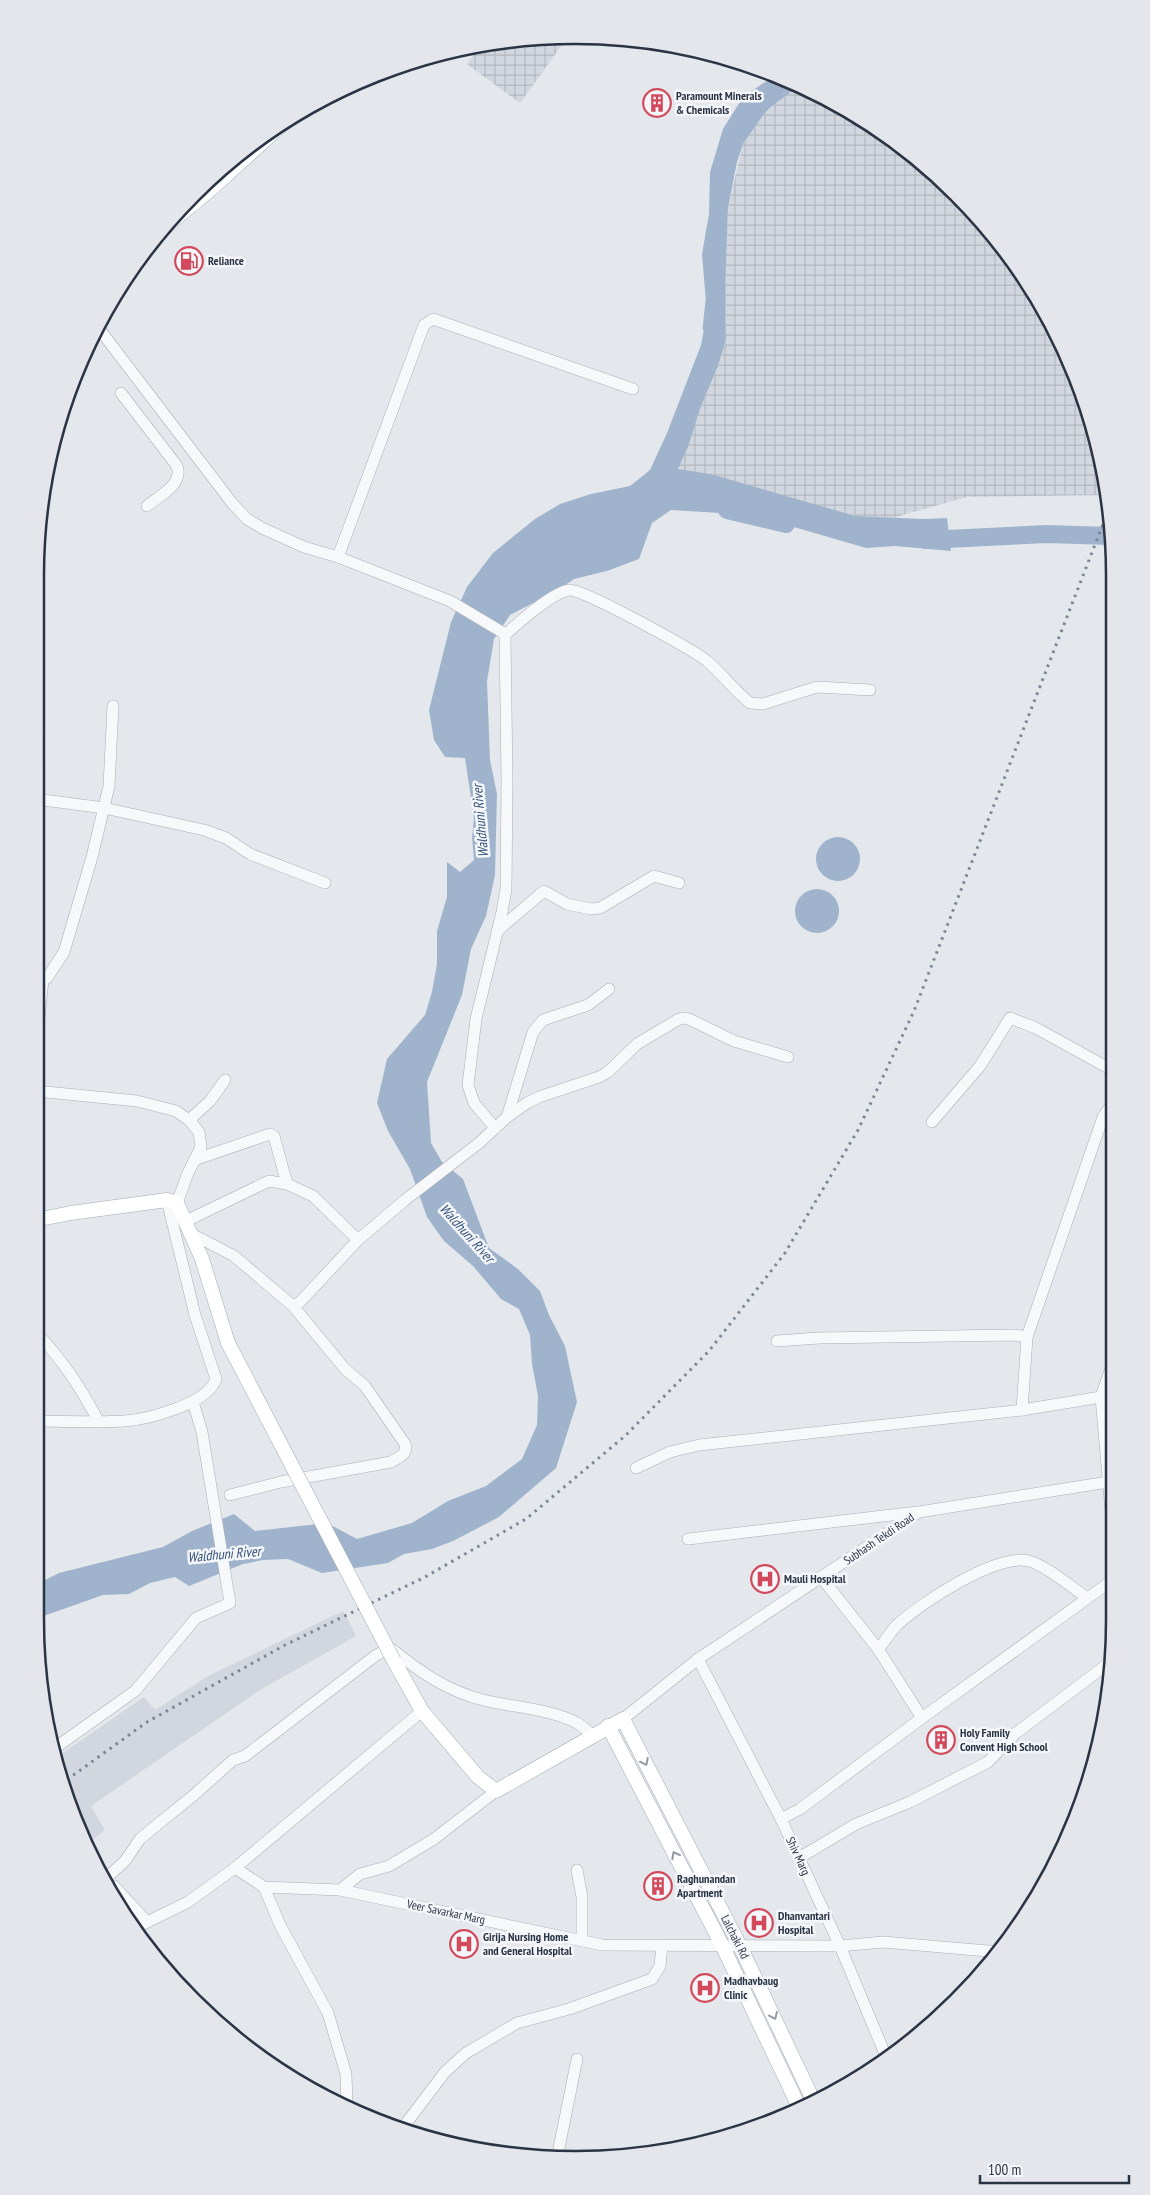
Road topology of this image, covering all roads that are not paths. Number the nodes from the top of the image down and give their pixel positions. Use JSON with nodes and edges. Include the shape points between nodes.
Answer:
{"nodes":[{"id":1,"x":229,"y":173,"type":"edge"},
{"id":2,"x":200,"y":198,"type":"edge"},
{"id":3,"x":103,"y":333,"type":"edge"},
{"id":4,"x":633,"y":389,"type":"dead end"},
{"id":5,"x":121,"y":393,"type":"dead end"},
{"id":6,"x":147,"y":506,"type":"dead end"},
{"id":7,"x":338,"y":557,"type":"junction"},
{"id":8,"x":503,"y":633,"type":"junction"},
{"id":9,"x":870,"y":690,"type":"dead end"},
{"id":10,"x":113,"y":706,"type":"dead end"},
{"id":11,"x":44,"y":800,"type":"edge"},
{"id":12,"x":104,"y":808,"type":"junction"},
{"id":13,"x":325,"y":883,"type":"dead end"},
{"id":14,"x":679,"y":883,"type":"dead end"},
{"id":15,"x":497,"y":931,"type":"junction"},
{"id":16,"x":44,"y":978,"type":"edge"},
{"id":17,"x":609,"y":989,"type":"dead end"},
{"id":18,"x":788,"y":1057,"type":"dead end"},
{"id":19,"x":1106,"y":1067,"type":"edge"},
{"id":20,"x":225,"y":1080,"type":"dead end"},
{"id":21,"x":44,"y":1093,"type":"edge"},
{"id":22,"x":1106,"y":1113,"type":"edge"},
{"id":23,"x":507,"y":1117,"type":"junction"},
{"id":24,"x":189,"y":1120,"type":"junction"},
{"id":25,"x":932,"y":1122,"type":"dead end"},
{"id":26,"x":495,"y":1128,"type":"junction"},
{"id":27,"x":194,"y":1160,"type":"junction"},
{"id":28,"x":287,"y":1184,"type":"junction"},
{"id":29,"x":172,"y":1202,"type":"junction"},
{"id":30,"x":44,"y":1218,"type":"edge"},
{"id":31,"x":186,"y":1221,"type":"junction"},
{"id":32,"x":192,"y":1234,"type":"junction"},
{"id":33,"x":358,"y":1240,"type":"junction"},
{"id":34,"x":294,"y":1306,"type":"junction"},
{"id":35,"x":1027,"y":1337,"type":"junction"},
{"id":36,"x":44,"y":1340,"type":"edge"},
{"id":37,"x":777,"y":1341,"type":"dead end"},
{"id":38,"x":1106,"y":1381,"type":"edge"},
{"id":39,"x":1106,"y":1394,"type":"edge"},
{"id":40,"x":1100,"y":1397,"type":"junction"},
{"id":41,"x":193,"y":1402,"type":"junction"},
{"id":42,"x":1022,"y":1410,"type":"junction"},
{"id":43,"x":44,"y":1421,"type":"edge"},
{"id":44,"x":98,"y":1422,"type":"junction"},
{"id":45,"x":1106,"y":1461,"type":"edge"},
{"id":46,"x":636,"y":1468,"type":"dead end"},
{"id":47,"x":1106,"y":1482,"type":"edge"},
{"id":48,"x":230,"y":1495,"type":"dead end"},
{"id":49,"x":919,"y":1512,"type":"junction"},
{"id":50,"x":688,"y":1540,"type":"dead end"},
{"id":51,"x":821,"y":1577,"type":"junction"},
{"id":52,"x":1106,"y":1585,"type":"edge"},
{"id":53,"x":1087,"y":1598,"type":"junction"},
{"id":54,"x":878,"y":1649,"type":"junction"},
{"id":55,"x":698,"y":1659,"type":"junction"},
{"id":56,"x":1104,"y":1667,"type":"edge"},
{"id":57,"x":422,"y":1712,"type":"junction"},
{"id":58,"x":922,"y":1718,"type":"junction"},
{"id":59,"x":623,"y":1719,"type":"junction"},
{"id":60,"x":608,"y":1726,"type":"junction"},
{"id":61,"x":592,"y":1735,"type":"junction"},
{"id":62,"x":59,"y":1745,"type":"edge"},
{"id":63,"x":496,"y":1791,"type":"junction"},
{"id":64,"x":781,"y":1819,"type":"junction"},
{"id":65,"x":799,"y":1858,"type":"junction"},
{"id":66,"x":235,"y":1868,"type":"junction"},
{"id":67,"x":577,"y":1870,"type":"dead end"},
{"id":68,"x":109,"y":1875,"type":"edge"},
{"id":69,"x":264,"y":1887,"type":"junction"},
{"id":70,"x":117,"y":1889,"type":"edge"},
{"id":71,"x":340,"y":1890,"type":"junction"},
{"id":72,"x":147,"y":1922,"type":"junction"},
{"id":73,"x":141,"y":1925,"type":"edge"},
{"id":74,"x":582,"y":1940,"type":"junction"},
{"id":75,"x":662,"y":1945,"type":"junction"},
{"id":76,"x":722,"y":1945,"type":"junction"},
{"id":77,"x":740,"y":1946,"type":"junction"},
{"id":78,"x":840,"y":1946,"type":"junction"},
{"id":79,"x":989,"y":1951,"type":"edge"},
{"id":80,"x":884,"y":2052,"type":"edge"},
{"id":81,"x":577,"y":2059,"type":"dead end"},
{"id":82,"x":811,"y":2096,"type":"edge"},
{"id":83,"x":347,"y":2099,"type":"edge"},
{"id":84,"x":796,"y":2102,"type":"edge"},
{"id":85,"x":406,"y":2124,"type":"edge"},
{"id":86,"x":559,"y":2151,"type":"edge"}],
"edges":[{"from":1,"to":2,"type":"main road"},
{"from":3,"to":7,"type":"street","via":[[247,519],[304,547]]},
{"from":4,"to":7,"type":"street","via":[[433,319],[428,321]]},
{"from":5,"to":6,"type":"street","via":[[180,473],[177,481]]},
{"from":7,"to":8,"type":"street","via":[[450,601]]},
{"from":8,"to":9,"type":"street","via":[[562,592],[574,590],[612,606],[706,660],[750,703],[763,704],[817,687]]},
{"from":8,"to":15,"type":"street","via":[[506,889]]},
{"from":10,"to":12,"type":"street","via":[[109,786]]},
{"from":11,"to":12,"type":"street"},
{"from":12,"to":13,"type":"street","via":[[216,834],[250,854]]},
{"from":12,"to":16,"type":"street","via":[[64,952],[54,969]]},
{"from":14,"to":15,"type":"street","via":[[654,876],[600,908],[591,909],[567,904],[544,891]]},
{"from":15,"to":26,"type":"street","via":[[476,1020],[468,1085],[474,1103]]},
{"from":17,"to":23,"type":"street","via":[[588,1004],[538,1024]]},
{"from":18,"to":23,"type":"street","via":[[734,1041],[683,1018],[637,1044],[608,1072],[527,1102]]},
{"from":19,"to":25,"type":"street","via":[[1036,1028],[1010,1018],[980,1066]]},
{"from":20,"to":24,"type":"street","via":[[210,1101]]},
{"from":21,"to":24,"type":"street","via":[[137,1101],[176,1111]]},
{"from":22,"to":35,"type":"street"},
{"from":23,"to":26,"type":"street"},
{"from":24,"to":27,"type":"street","via":[[200,1132],[201,1147]]},
{"from":26,"to":33,"type":"street"},
{"from":27,"to":28,"type":"street","via":[[270,1134],[276,1139]]},
{"from":27,"to":29,"type":"street"},
{"from":28,"to":31,"type":"street","via":[[269,1181]]},
{"from":28,"to":33,"type":"street","via":[[313,1196]]},
{"from":29,"to":30,"type":"main road"},
{"from":29,"to":31,"type":"main road"},
{"from":29,"to":41,"type":"street","via":[[195,1315],[216,1380],[213,1388]]},
{"from":31,"to":32,"type":"main road"},
{"from":32,"to":34,"type":"street","via":[[234,1256]]},
{"from":32,"to":57,"type":"main road","bridge":true,"via":[[228,1344]]},
{"from":33,"to":34,"type":"street"},
{"from":34,"to":48,"type":"street","via":[[345,1369],[365,1386],[406,1449],[391,1462]]},
{"from":35,"to":37,"type":"street"},
{"from":35,"to":42,"type":"street"},
{"from":36,"to":44,"type":"street","via":[[79,1384]]},
{"from":38,"to":40,"type":"street"},
{"from":39,"to":40,"type":"street"},
{"from":40,"to":42,"type":"street"},
{"from":40,"to":45,"type":"street"},
{"from":41,"to":44,"type":"street","via":[[127,1421]]},
{"from":41,"to":62,"type":"street","via":[[202,1432],[230,1603],[196,1618],[136,1691]]},
{"from":42,"to":46,"type":"street","via":[[699,1445],[670,1452]]},
{"from":43,"to":44,"type":"street"},
{"from":47,"to":49,"type":"street","name":"Subhash Tekdi Road"},
{"from":49,"to":50,"type":"street"},
{"from":49,"to":51,"type":"street","name":"Subhash Tekdi Road"},
{"from":51,"to":54,"type":"street"},
{"from":51,"to":55,"type":"street","name":"Subhash Tekdi Road"},
{"from":52,"to":53,"type":"street"},
{"from":53,"to":54,"type":"street","via":[[1029,1561],[1016,1560],[982,1568],[945,1590],[897,1626]]},
{"from":53,"to":58,"type":"street"},
{"from":54,"to":58,"type":"street"},
{"from":55,"to":59,"type":"street","name":"Subhash Tekdi Road"},
{"from":55,"to":64,"type":"street","name":"Shiv Marg"},
{"from":56,"to":65,"type":"street","via":[[1016,1733],[988,1762],[910,1802],[856,1824]]},
{"from":57,"to":63,"type":"main road","via":[[478,1777]]},
{"from":57,"to":66,"type":"street"},
{"from":58,"to":64,"type":"street","via":[[800,1809]]},
{"from":59,"to":60,"type":"main road","name":"Subhash Tekdi Road"},
{"from":59,"to":77,"type":"main road","name":"Lalchaki Rd","one_way":true},
{"from":60,"to":61,"type":"main road","name":"Subhash Tekdi Road"},
{"from":76,"to":60,"type":"main road","name":"Lalchaki Rd","one_way":true},
{"from":61,"to":63,"type":"main road","name":"Subhash Tekdi Road"},
{"from":61,"to":68,"type":"street","via":[[577,1723],[560,1717],[484,1700],[452,1689],[429,1678],[393,1650],[384,1651],[245,1756],[233,1760],[140,1839],[125,1861]]},
{"from":63,"to":71,"type":"street","via":[[434,1839],[389,1866],[360,1874]]},
{"from":64,"to":65,"type":"street","name":"Shiv Marg"},
{"from":65,"to":78,"type":"street","name":"Shiv Marg"},
{"from":66,"to":69,"type":"street"},
{"from":66,"to":72,"type":"street","via":[[188,1902]]},
{"from":67,"to":74,"type":"street","via":[[582,1897]]},
{"from":69,"to":71,"type":"street","name":"Veer Savarkar Marg"},
{"from":69,"to":83,"type":"street","via":[[280,1925],[328,2012],[346,2074]]},
{"from":70,"to":72,"type":"street"},
{"from":71,"to":74,"type":"street","name":"Veer Savarkar Marg"},
{"from":72,"to":73,"type":"street"},
{"from":74,"to":75,"type":"street","name":"Veer Savarkar Marg","via":[[602,1945]]},
{"from":75,"to":76,"type":"street","name":"Veer Savarkar Marg"},
{"from":75,"to":85,"type":"street","via":[[660,1966],[652,1978],[568,2010],[517,2024],[466,2053],[445,2072]]},
{"from":76,"to":77,"type":"street","name":"Veer Savarkar Marg"},
{"from":76,"to":84,"type":"main road","name":"Lalchaki Rd"},
{"from":77,"to":78,"type":"street","name":"Veer Savarkar Marg"},
{"from":77,"to":82,"type":"main road","name":"Lalchaki Rd","one_way":true},
{"from":78,"to":79,"type":"street","name":"Veer Savarkar Marg","via":[[883,1942]]},
{"from":78,"to":80,"type":"street","name":"Shiv Marg"},
{"from":81,"to":86,"type":"street"}]}
